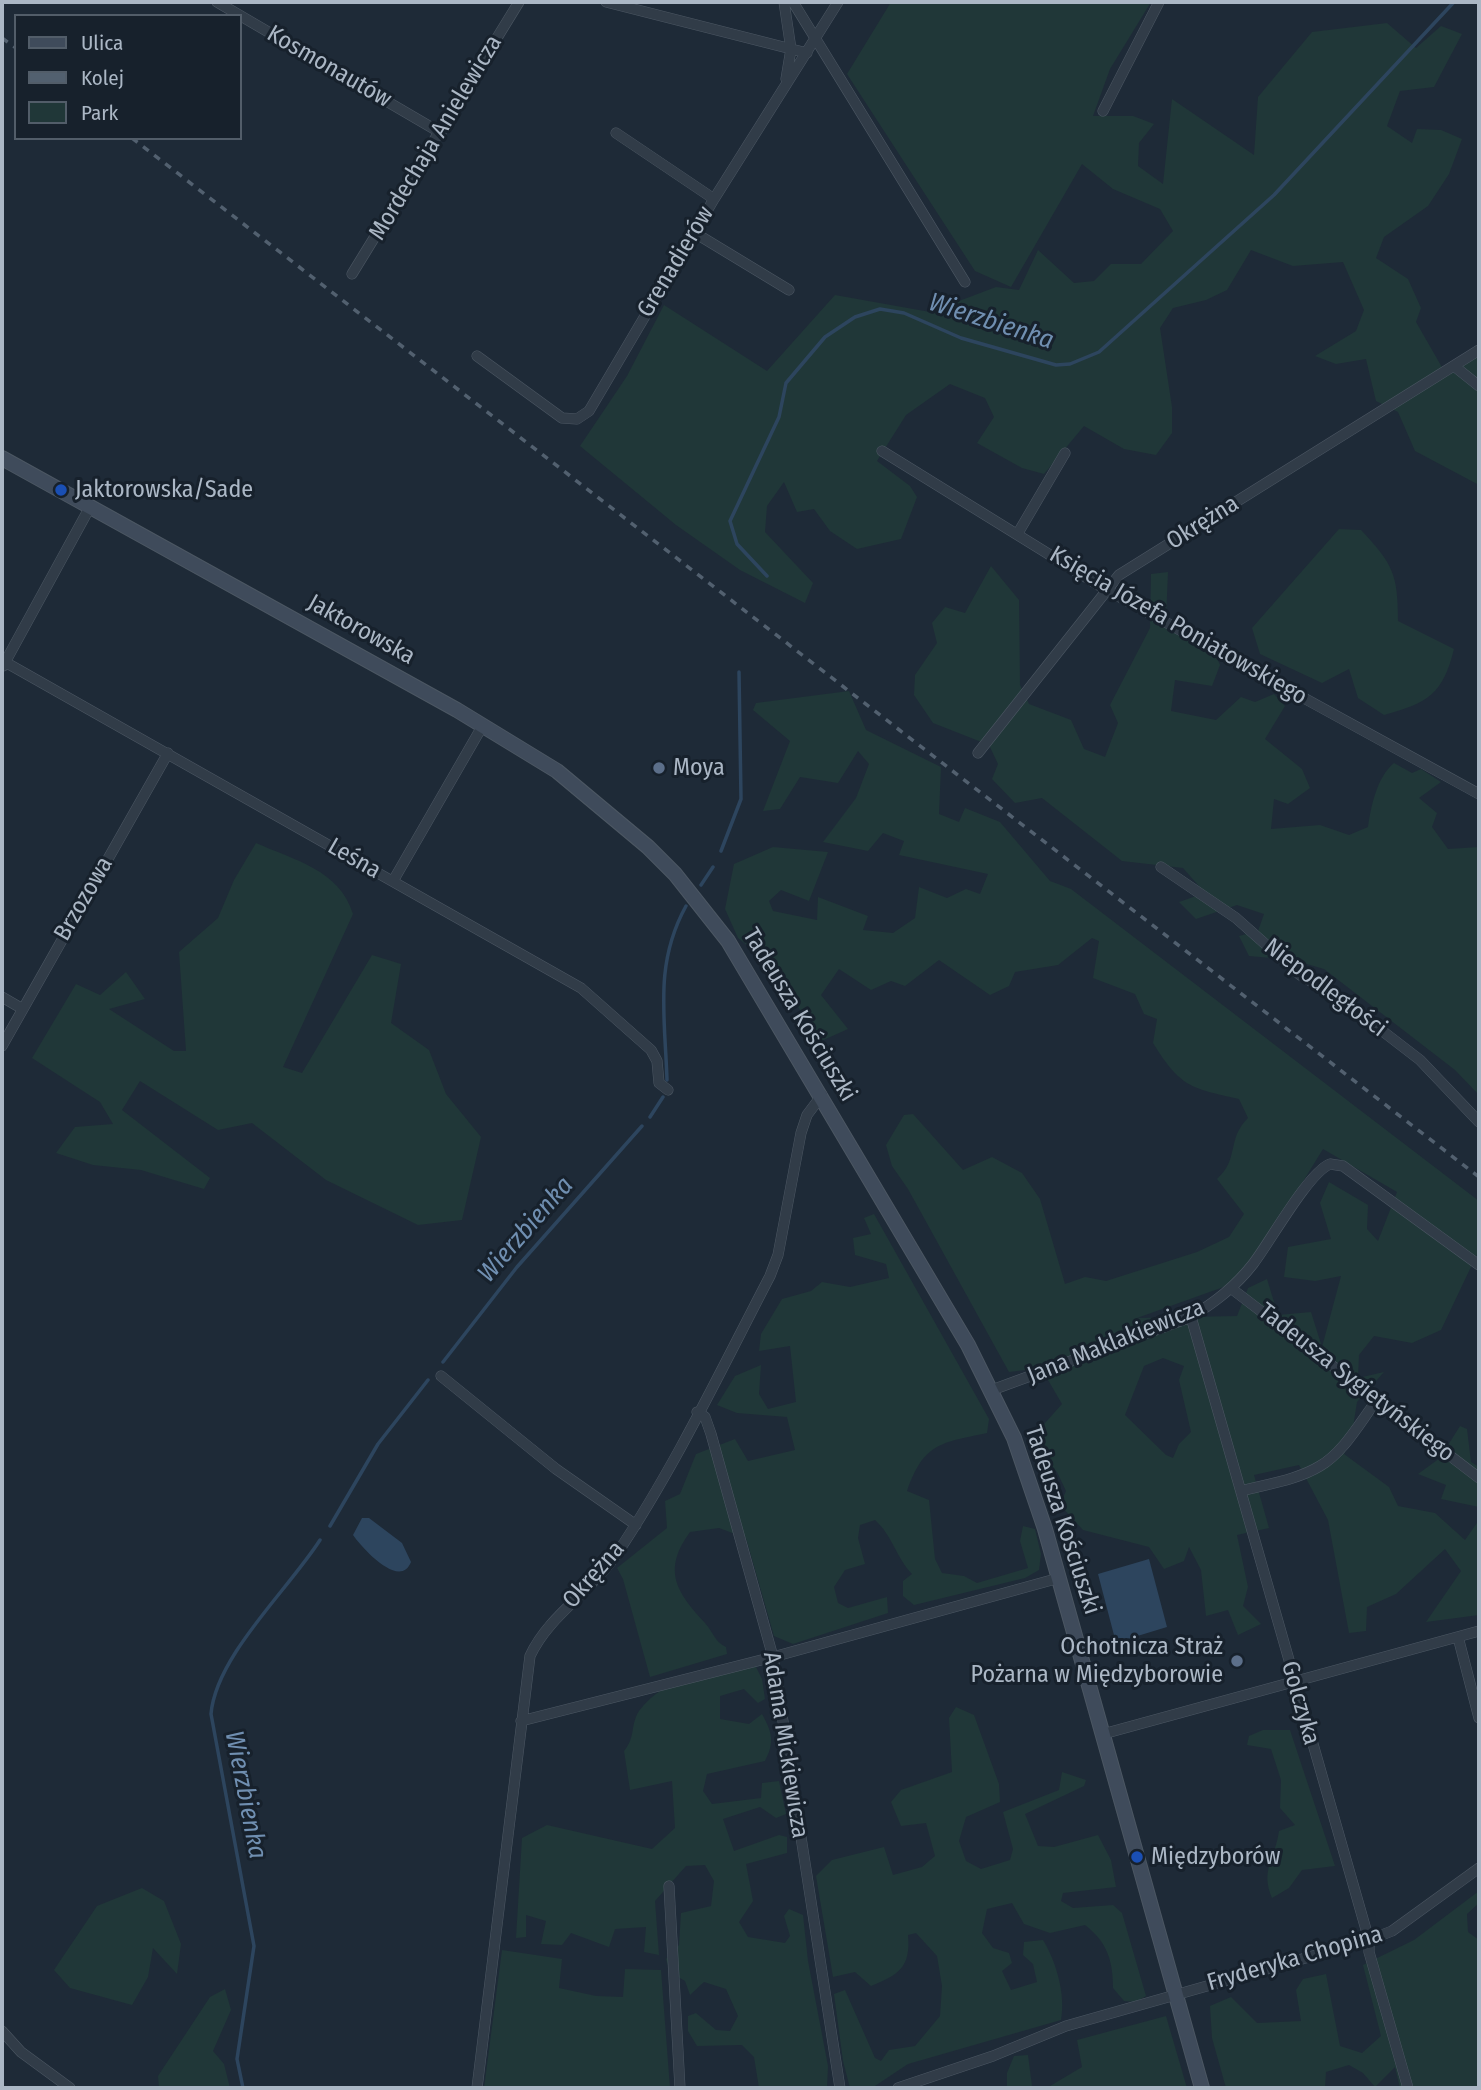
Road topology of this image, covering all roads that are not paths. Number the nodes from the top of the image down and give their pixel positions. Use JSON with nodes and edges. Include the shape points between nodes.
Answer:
{"nodes":[{"id":1,"x":217,"y":2,"type":"edge"},
{"id":2,"x":519,"y":2,"type":"edge"},
{"id":3,"x":606,"y":2,"type":"edge"},
{"id":4,"x":784,"y":2,"type":"edge"},
{"id":5,"x":793,"y":2,"type":"edge"},
{"id":6,"x":838,"y":2,"type":"edge"},
{"id":7,"x":1159,"y":2,"type":"edge"},
{"id":8,"x":238,"y":14,"type":"edge"},
{"id":9,"x":242,"y":17,"type":"edge"},
{"id":10,"x":816,"y":40,"type":"junction"},
{"id":11,"x":791,"y":48,"type":"junction"},
{"id":12,"x":807,"y":53,"type":"junction"},
{"id":13,"x":785,"y":83,"type":"junction"},
{"id":14,"x":1103,"y":111,"type":"dead end"},
{"id":15,"x":441,"y":133,"type":"junction"},
{"id":16,"x":616,"y":133,"type":"dead end"},
{"id":17,"x":714,"y":199,"type":"junction"},
{"id":18,"x":695,"y":233,"type":"junction"},
{"id":19,"x":352,"y":274,"type":"dead end"},
{"id":20,"x":965,"y":282,"type":"dead end"},
{"id":21,"x":789,"y":290,"type":"dead end"},
{"id":22,"x":1479,"y":350,"type":"edge"},
{"id":23,"x":477,"y":356,"type":"dead end"},
{"id":24,"x":1454,"y":366,"type":"junction"},
{"id":25,"x":1479,"y":386,"type":"edge"},
{"id":26,"x":882,"y":451,"type":"dead end"},
{"id":27,"x":1065,"y":453,"type":"dead end"},
{"id":28,"x":2,"y":458,"type":"edge"},
{"id":29,"x":90,"y":507,"type":"junction"},
{"id":30,"x":1018,"y":533,"type":"junction"},
{"id":31,"x":1105,"y":589,"type":"junction"},
{"id":32,"x":3,"y":665,"type":"edge"},
{"id":33,"x":483,"y":725,"type":"junction"},
{"id":34,"x":168,"y":753,"type":"junction"},
{"id":35,"x":978,"y":753,"type":"dead end"},
{"id":36,"x":1479,"y":794,"type":"edge"},
{"id":37,"x":1161,"y":867,"type":"dead end"},
{"id":38,"x":675,"y":874,"type":"joint"},
{"id":39,"x":393,"y":881,"type":"junction"},
{"id":40,"x":2,"y":997,"type":"edge"},
{"id":41,"x":21,"y":1008,"type":"junction"},
{"id":42,"x":2,"y":1046,"type":"edge"},
{"id":43,"x":668,"y":1090,"type":"dead end"},
{"id":44,"x":822,"y":1095,"type":"junction"},
{"id":45,"x":1479,"y":1122,"type":"edge"},
{"id":46,"x":1479,"y":1265,"type":"edge"},
{"id":47,"x":1232,"y":1289,"type":"junction"},
{"id":48,"x":1191,"y":1317,"type":"junction"},
{"id":49,"x":441,"y":1376,"type":"dead end"},
{"id":50,"x":992,"y":1390,"type":"junction"},
{"id":51,"x":1377,"y":1400,"type":"junction"},
{"id":52,"x":697,"y":1412,"type":"junction"},
{"id":53,"x":1479,"y":1478,"type":"edge"},
{"id":54,"x":1241,"y":1491,"type":"junction"},
{"id":55,"x":636,"y":1525,"type":"junction"},
{"id":56,"x":1059,"y":1578,"type":"junction"},
{"id":57,"x":1479,"y":1631,"type":"edge"},
{"id":58,"x":1458,"y":1637,"type":"junction"},
{"id":59,"x":773,"y":1657,"type":"junction"},
{"id":60,"x":1294,"y":1682,"type":"junction"},
{"id":61,"x":1479,"y":1718,"type":"edge"},
{"id":62,"x":521,"y":1721,"type":"junction"},
{"id":63,"x":1103,"y":1734,"type":"junction"},
{"id":64,"x":1479,"y":1868,"type":"edge"},
{"id":65,"x":669,"y":1886,"type":"dead end"},
{"id":66,"x":1369,"y":1940,"type":"junction"},
{"id":67,"x":1175,"y":1993,"type":"junction"},
{"id":68,"x":2,"y":2031,"type":"edge"},
{"id":69,"x":70,"y":2088,"type":"edge"},
{"id":70,"x":477,"y":2088,"type":"edge"},
{"id":71,"x":680,"y":2088,"type":"edge"},
{"id":72,"x":840,"y":2088,"type":"edge"},
{"id":73,"x":898,"y":2088,"type":"edge"},
{"id":74,"x":1202,"y":2088,"type":"edge"},
{"id":75,"x":1408,"y":2088,"type":"edge"}],
"edges":[{"from":1,"to":8,"type":"street","name":"Kosmonautów"},
{"from":2,"to":15,"type":"street","name":"Mordechaja Anielewicza"},
{"from":3,"to":11,"type":"street"},
{"from":4,"to":11,"type":"street"},
{"from":5,"to":10,"type":"street"},
{"from":6,"to":10,"type":"street","name":"Grenadierów"},
{"from":7,"to":14,"type":"street"},
{"from":9,"to":15,"type":"street","name":"Kosmonautów"},
{"from":10,"to":12,"type":"street","name":"Grenadierów"},
{"from":10,"to":20,"type":"street"},
{"from":11,"to":12,"type":"street"},
{"from":11,"to":13,"type":"street"},
{"from":12,"to":13,"type":"street","name":"Grenadierów"},
{"from":13,"to":17,"type":"street","name":"Grenadierów"},
{"from":15,"to":19,"type":"street","name":"Mordechaja Anielewicza"},
{"from":16,"to":17,"type":"street"},
{"from":17,"to":18,"type":"street","name":"Grenadierów"},
{"from":18,"to":21,"type":"street"},
{"from":18,"to":23,"type":"street","name":"Grenadierów","via":[[589,411],[577,419],[562,418]]},
{"from":22,"to":24,"type":"street","name":"Okrężna"},
{"from":24,"to":25,"type":"street"},
{"from":24,"to":31,"type":"street","name":"Okrężna","via":[[1119,575]]},
{"from":26,"to":30,"type":"street","name":"Księcia Józefa Poniatowskiego"},
{"from":27,"to":30,"type":"street"},
{"from":28,"to":29,"type":"main road","name":"Jaktorowska"},
{"from":29,"to":32,"type":"street"},
{"from":29,"to":33,"type":"main road","name":"Jaktorowska"},
{"from":30,"to":31,"type":"street","name":"Księcia Józefa Poniatowskiego"},
{"from":31,"to":35,"type":"street","name":"Okrężna"},
{"from":31,"to":36,"type":"street","name":"Księcia Józefa Poniatowskiego"},
{"from":32,"to":34,"type":"street","name":"Leśna"},
{"from":33,"to":38,"type":"main road","name":"Jaktorowska","via":[[589,794]]},
{"from":33,"to":39,"type":"street"},
{"from":34,"to":39,"type":"street","name":"Leśna"},
{"from":34,"to":41,"type":"street","name":"Brzozowa"},
{"from":37,"to":45,"type":"street","name":"Niepodległości","via":[[1236,918],[1300,975],[1337,996],[1420,1060]]},
{"from":38,"to":44,"type":"main road","name":"Tadeusza Kościuszki","via":[[728,940]]},
{"from":39,"to":43,"type":"street","name":"Leśna","via":[[580,988],[651,1050],[659,1083]]},
{"from":40,"to":41,"type":"street"},
{"from":41,"to":42,"type":"street","name":"Brzozowa"},
{"from":44,"to":50,"type":"main road","name":"Tadeusza Kościuszki"},
{"from":44,"to":52,"type":"street","name":"Okrężna","via":[[801,1133],[774,1266]]},
{"from":46,"to":47,"type":"street","name":"Jana Maklakiewicza","via":[[1343,1166],[1330,1164],[1320,1171]]},
{"from":47,"to":48,"type":"street","name":"Jana Maklakiewicza"},
{"from":47,"to":51,"type":"street","name":"Tadeusza Sygietyńskiego"},
{"from":48,"to":50,"type":"street","name":"Jana Maklakiewicza"},
{"from":48,"to":54,"type":"street","name":"Golczyka"},
{"from":49,"to":55,"type":"street","via":[[556,1469]]},
{"from":50,"to":56,"type":"main road","name":"Tadeusza Kościuszki","via":[[1031,1482]]},
{"from":51,"to":53,"type":"street","name":"Tadeusza Sygietyńskiego"},
{"from":51,"to":54,"type":"street","via":[[1321,1466]]},
{"from":52,"to":55,"type":"street","name":"Okrężna"},
{"from":52,"to":59,"type":"street","name":"Adama Mickiewicza","via":[[705,1418],[711,1434]]},
{"from":54,"to":60,"type":"street","name":"Golczyka"},
{"from":55,"to":62,"type":"street","name":"Okrężna","via":[[605,1570],[536,1643]]},
{"from":56,"to":59,"type":"street"},
{"from":56,"to":63,"type":"main road","name":"Tadeusza Kościuszki"},
{"from":57,"to":58,"type":"street"},
{"from":58,"to":60,"type":"street"},
{"from":58,"to":61,"type":"street"},
{"from":59,"to":62,"type":"street"},
{"from":59,"to":72,"type":"street","name":"Adama Mickiewicza"},
{"from":60,"to":63,"type":"street"},
{"from":60,"to":66,"type":"street","name":"Golczyka"},
{"from":62,"to":70,"type":"street","name":"Okrężna"},
{"from":63,"to":67,"type":"main road","name":"Tadeusza Kościuszki"},
{"from":64,"to":66,"type":"street","name":"Fryderyka Chopina","via":[[1392,1931]]},
{"from":65,"to":71,"type":"street"},
{"from":66,"to":67,"type":"street","name":"Fryderyka Chopina"},
{"from":66,"to":75,"type":"street","name":"Golczyka"},
{"from":67,"to":73,"type":"street","name":"Fryderyka Chopina","via":[[1066,2026]]},
{"from":67,"to":74,"type":"main road","name":"Tadeusza Kościuszki"},
{"from":68,"to":69,"type":"street","via":[[21,2052]]}]}
